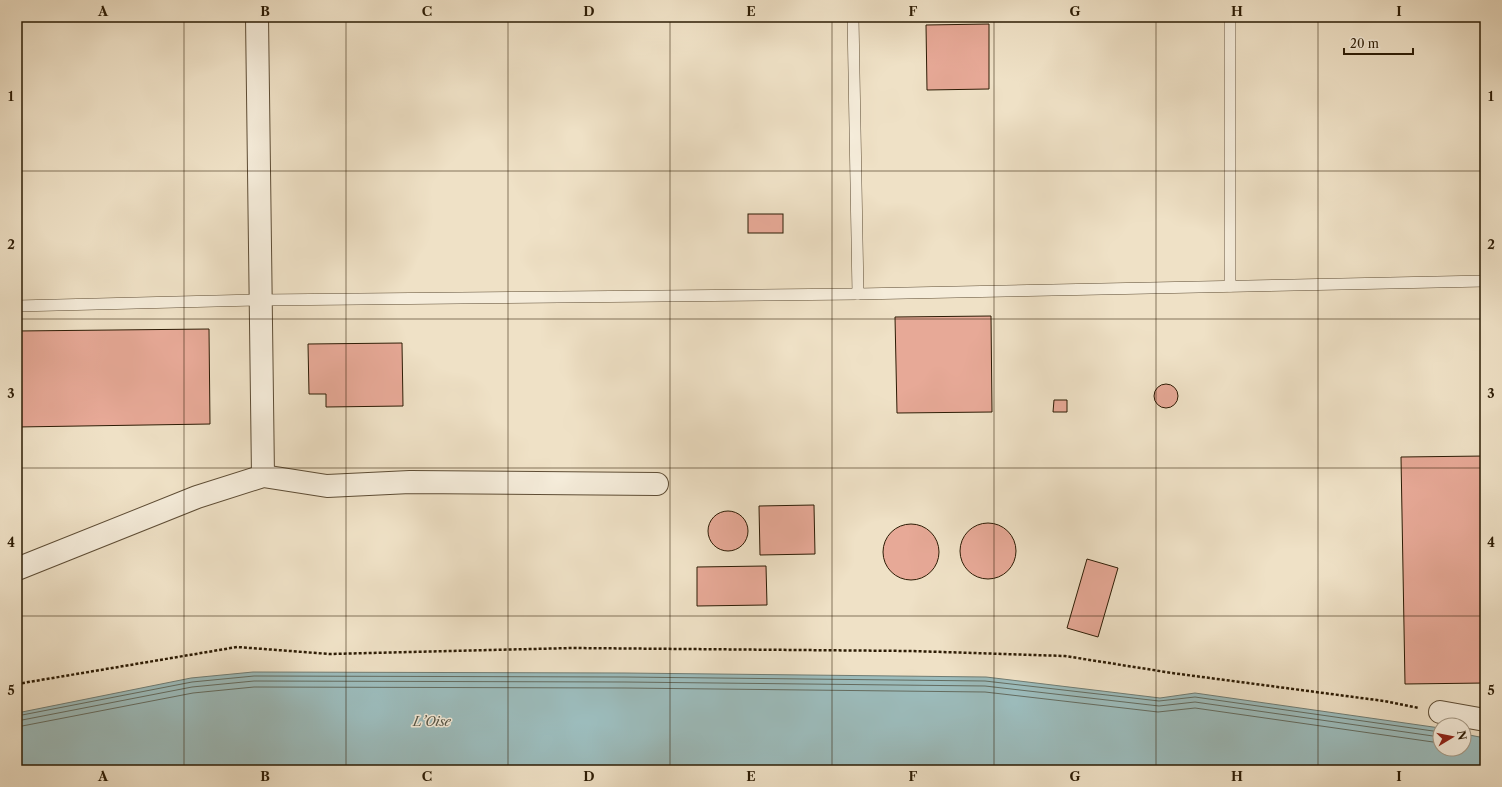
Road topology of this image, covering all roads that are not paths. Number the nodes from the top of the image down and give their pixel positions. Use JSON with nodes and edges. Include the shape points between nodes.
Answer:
{"nodes":[{"id":1,"x":257,"y":17,"type":"edge"},
{"id":2,"x":853,"y":17,"type":"edge"},
{"id":3,"x":1230,"y":17,"type":"edge"},
{"id":4,"x":1485,"y":281,"type":"edge"},
{"id":5,"x":1230,"y":286,"type":"junction"},
{"id":6,"x":858,"y":294,"type":"junction"},
{"id":7,"x":261,"y":300,"type":"junction"},
{"id":8,"x":17,"y":306,"type":"edge"},
{"id":9,"x":263,"y":476,"type":"junction"},
{"id":10,"x":658,"y":484,"type":"dead end"},
{"id":11,"x":17,"y":569,"type":"edge"},
{"id":12,"x":1440,"y":712,"type":"road end"},
{"id":13,"x":1485,"y":720,"type":"edge"}],
"edges":[{"from":1,"to":7,"type":"street"},
{"from":2,"to":6,"type":"lane"},
{"from":3,"to":5,"type":"lane"},
{"from":4,"to":5,"type":"lane"},
{"from":5,"to":6,"type":"lane"},
{"from":6,"to":7,"type":"lane"},
{"from":7,"to":8,"type":"lane"},
{"from":7,"to":9,"type":"street"},
{"from":9,"to":10,"type":"street","via":[[327,486],[410,482]]},
{"from":9,"to":11,"type":"street","via":[[197,497]]},
{"from":12,"to":13,"type":"street"}]}
